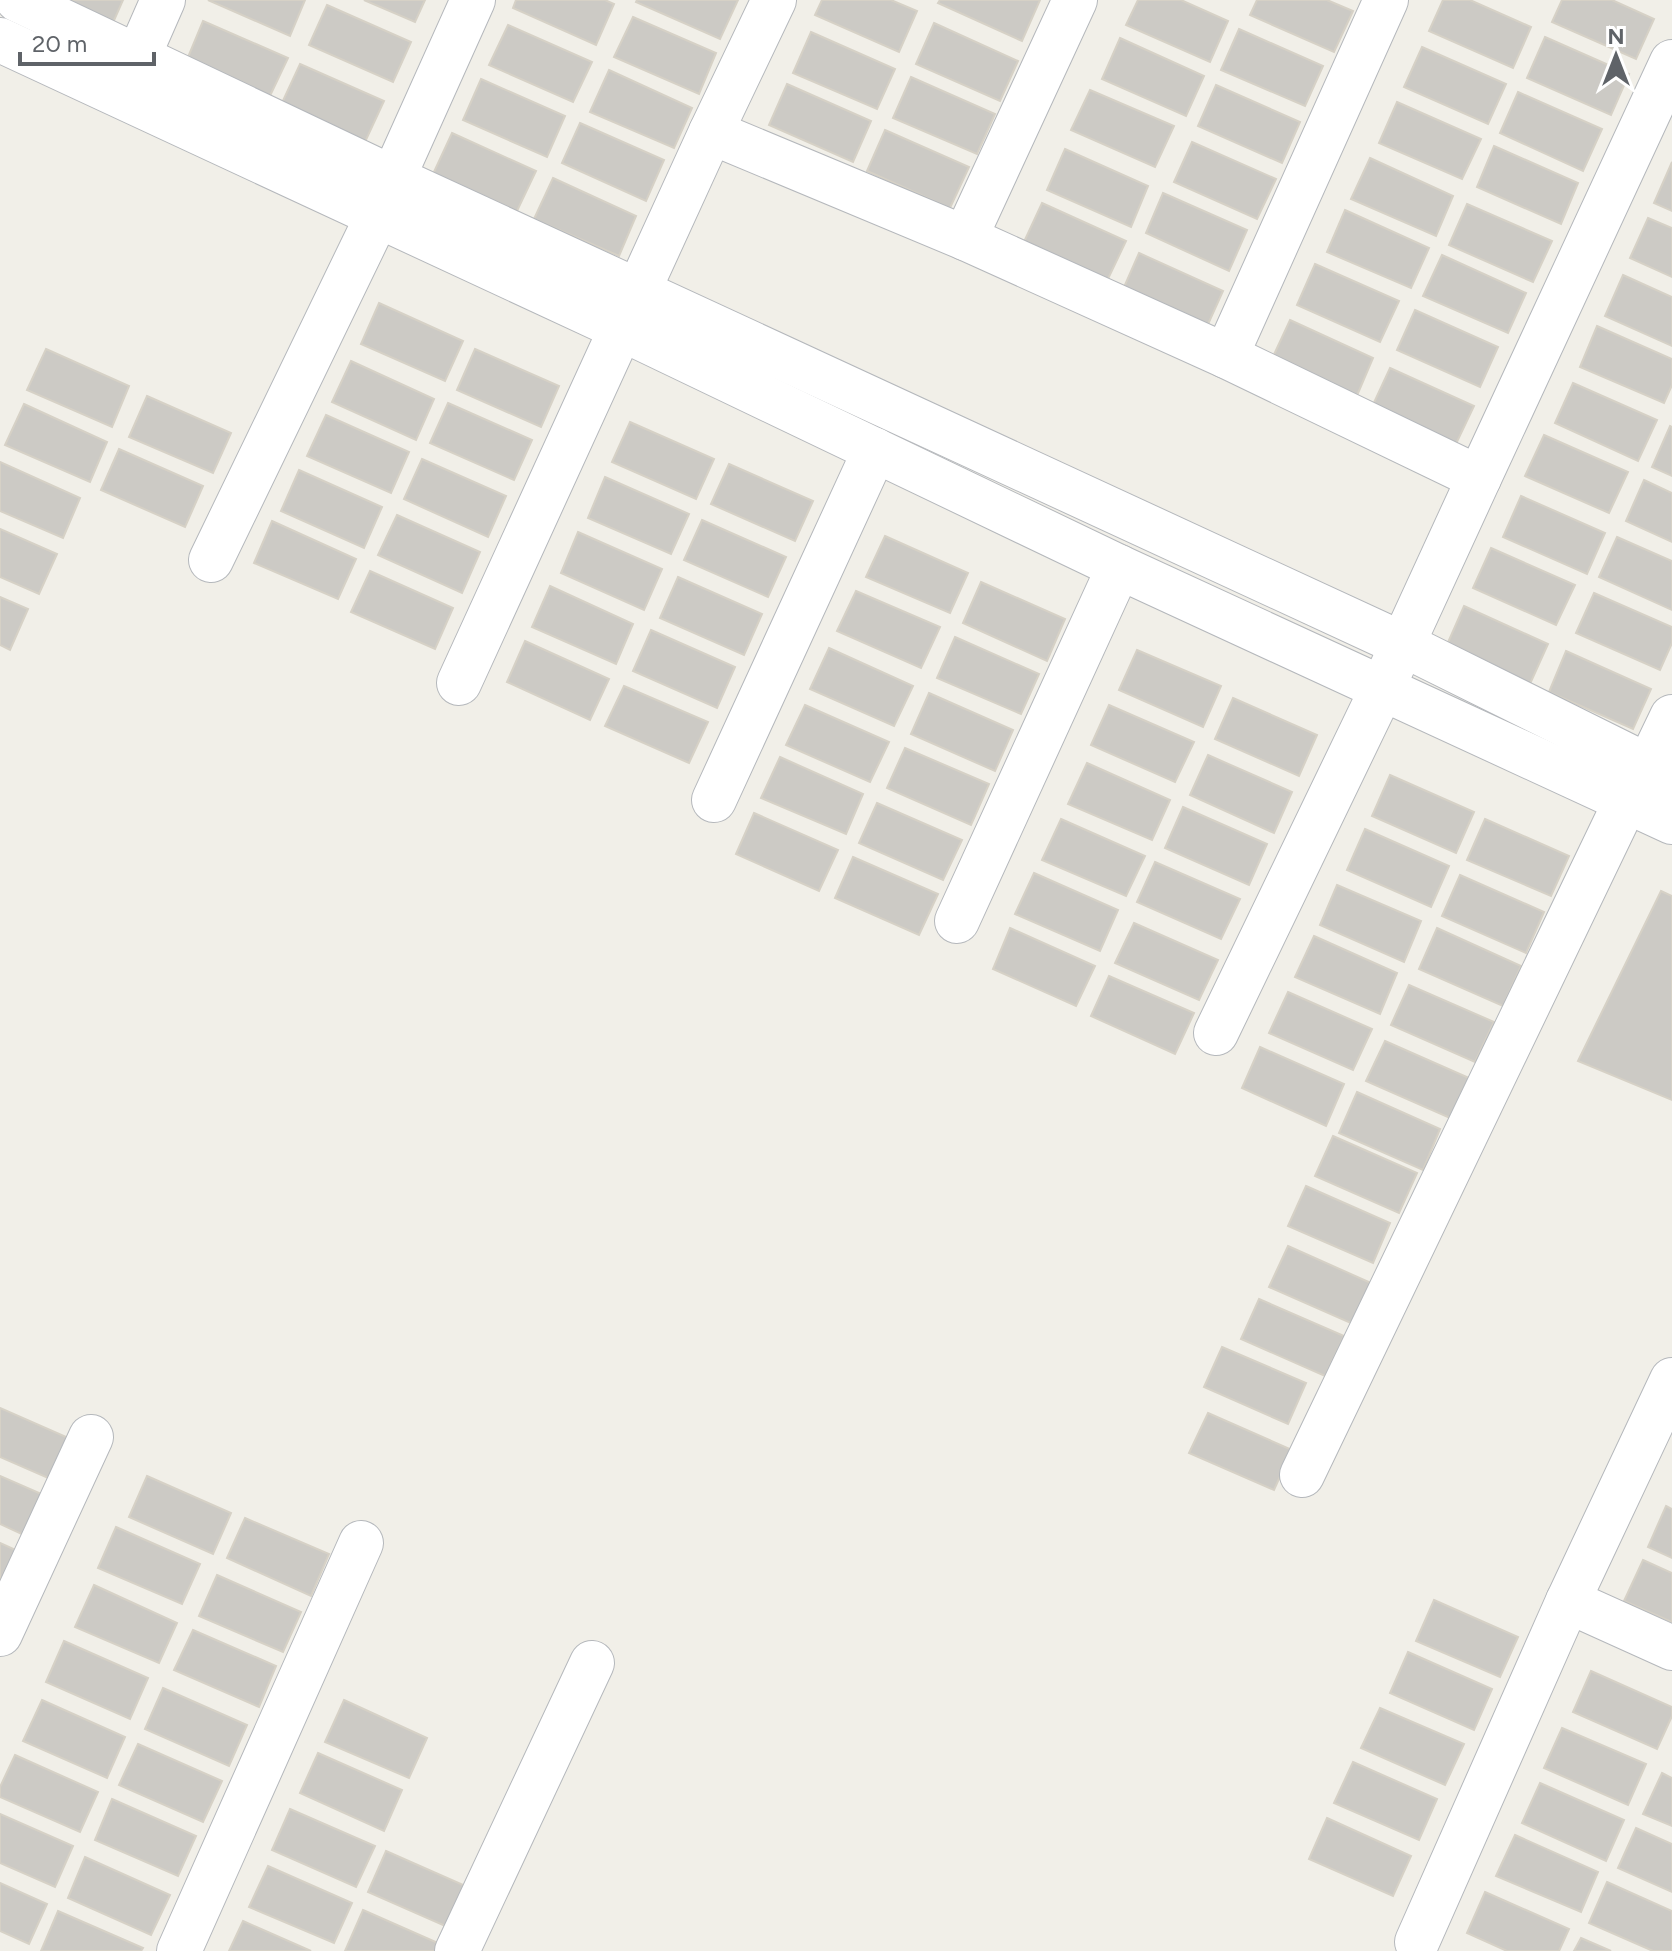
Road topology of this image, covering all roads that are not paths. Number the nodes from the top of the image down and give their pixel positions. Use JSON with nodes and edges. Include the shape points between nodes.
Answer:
{"nodes":[{"id":1,"x":18,"y":0,"type":"edge"},
{"id":2,"x":163,"y":0,"type":"edge"},
{"id":3,"x":473,"y":0,"type":"edge"},
{"id":4,"x":774,"y":0,"type":"edge"},
{"id":5,"x":1075,"y":0,"type":"edge"},
{"id":6,"x":1386,"y":0,"type":"edge"},
{"id":7,"x":0,"y":40,"type":"edge"},
{"id":8,"x":138,"y":57,"type":"junction"},
{"id":9,"x":1672,"y":62,"type":"edge"},
{"id":10,"x":711,"y":132,"type":"junction"},
{"id":11,"x":386,"y":196,"type":"junction"},
{"id":12,"x":965,"y":238,"type":"junction"},
{"id":13,"x":631,"y":310,"type":"junction"},
{"id":14,"x":1226,"y":356,"type":"junction"},
{"id":15,"x":875,"y":450,"type":"junction"},
{"id":16,"x":1479,"y":478,"type":"junction"},
{"id":17,"x":211,"y":560,"type":"dead end"},
{"id":18,"x":1119,"y":567,"type":"junction"},
{"id":19,"x":1402,"y":644,"type":"junction"},
{"id":20,"x":459,"y":683,"type":"dead end"},
{"id":21,"x":1382,"y":689,"type":"junction"},
{"id":22,"x":1672,"y":717,"type":"edge"},
{"id":23,"x":1649,"y":782,"type":"edge"},
{"id":24,"x":714,"y":800,"type":"dead end"},
{"id":25,"x":1672,"y":822,"type":"edge"},
{"id":26,"x":957,"y":921,"type":"dead end"},
{"id":27,"x":1216,"y":1033,"type":"dead end"},
{"id":28,"x":1672,"y":1380,"type":"edge"},
{"id":29,"x":91,"y":1437,"type":"dead end"},
{"id":30,"x":1302,"y":1475,"type":"dead end"},
{"id":31,"x":361,"y":1543,"type":"dead end"},
{"id":32,"x":1568,"y":1601,"type":"junction"},
{"id":33,"x":0,"y":1634,"type":"edge"},
{"id":34,"x":1672,"y":1648,"type":"edge"},
{"id":35,"x":592,"y":1663,"type":"dead end"},
{"id":36,"x":1417,"y":1942,"type":"dead end"},
{"id":37,"x":179,"y":1951,"type":"edge"},
{"id":38,"x":457,"y":1951,"type":"edge"}],
"edges":[{"from":1,"to":8,"type":"street"},
{"from":2,"to":8,"type":"street"},
{"from":3,"to":11,"type":"street"},
{"from":4,"to":10,"type":"street"},
{"from":5,"to":12,"type":"street"},
{"from":6,"to":14,"type":"street"},
{"from":7,"to":11,"type":"street"},
{"from":8,"to":11,"type":"street"},
{"from":9,"to":16,"type":"street"},
{"from":10,"to":12,"type":"street"},
{"from":10,"to":13,"type":"street"},
{"from":11,"to":13,"type":"street"},
{"from":11,"to":17,"type":"street"},
{"from":12,"to":14,"type":"street"},
{"from":13,"to":15,"type":"street"},
{"from":13,"to":19,"type":"street"},
{"from":13,"to":20,"type":"street"},
{"from":14,"to":16,"type":"street"},
{"from":15,"to":18,"type":"street"},
{"from":15,"to":24,"type":"street"},
{"from":16,"to":19,"type":"street"},
{"from":18,"to":21,"type":"street"},
{"from":18,"to":26,"type":"street"},
{"from":19,"to":21,"type":"street"},
{"from":19,"to":23,"type":"street"},
{"from":21,"to":23,"type":"street"},
{"from":21,"to":27,"type":"street"},
{"from":22,"to":23,"type":"street"},
{"from":23,"to":25,"type":"street"},
{"from":23,"to":30,"type":"street"},
{"from":28,"to":32,"type":"street"},
{"from":29,"to":33,"type":"street"},
{"from":31,"to":37,"type":"street"},
{"from":32,"to":34,"type":"street"},
{"from":32,"to":36,"type":"street"},
{"from":35,"to":38,"type":"street"}]}
